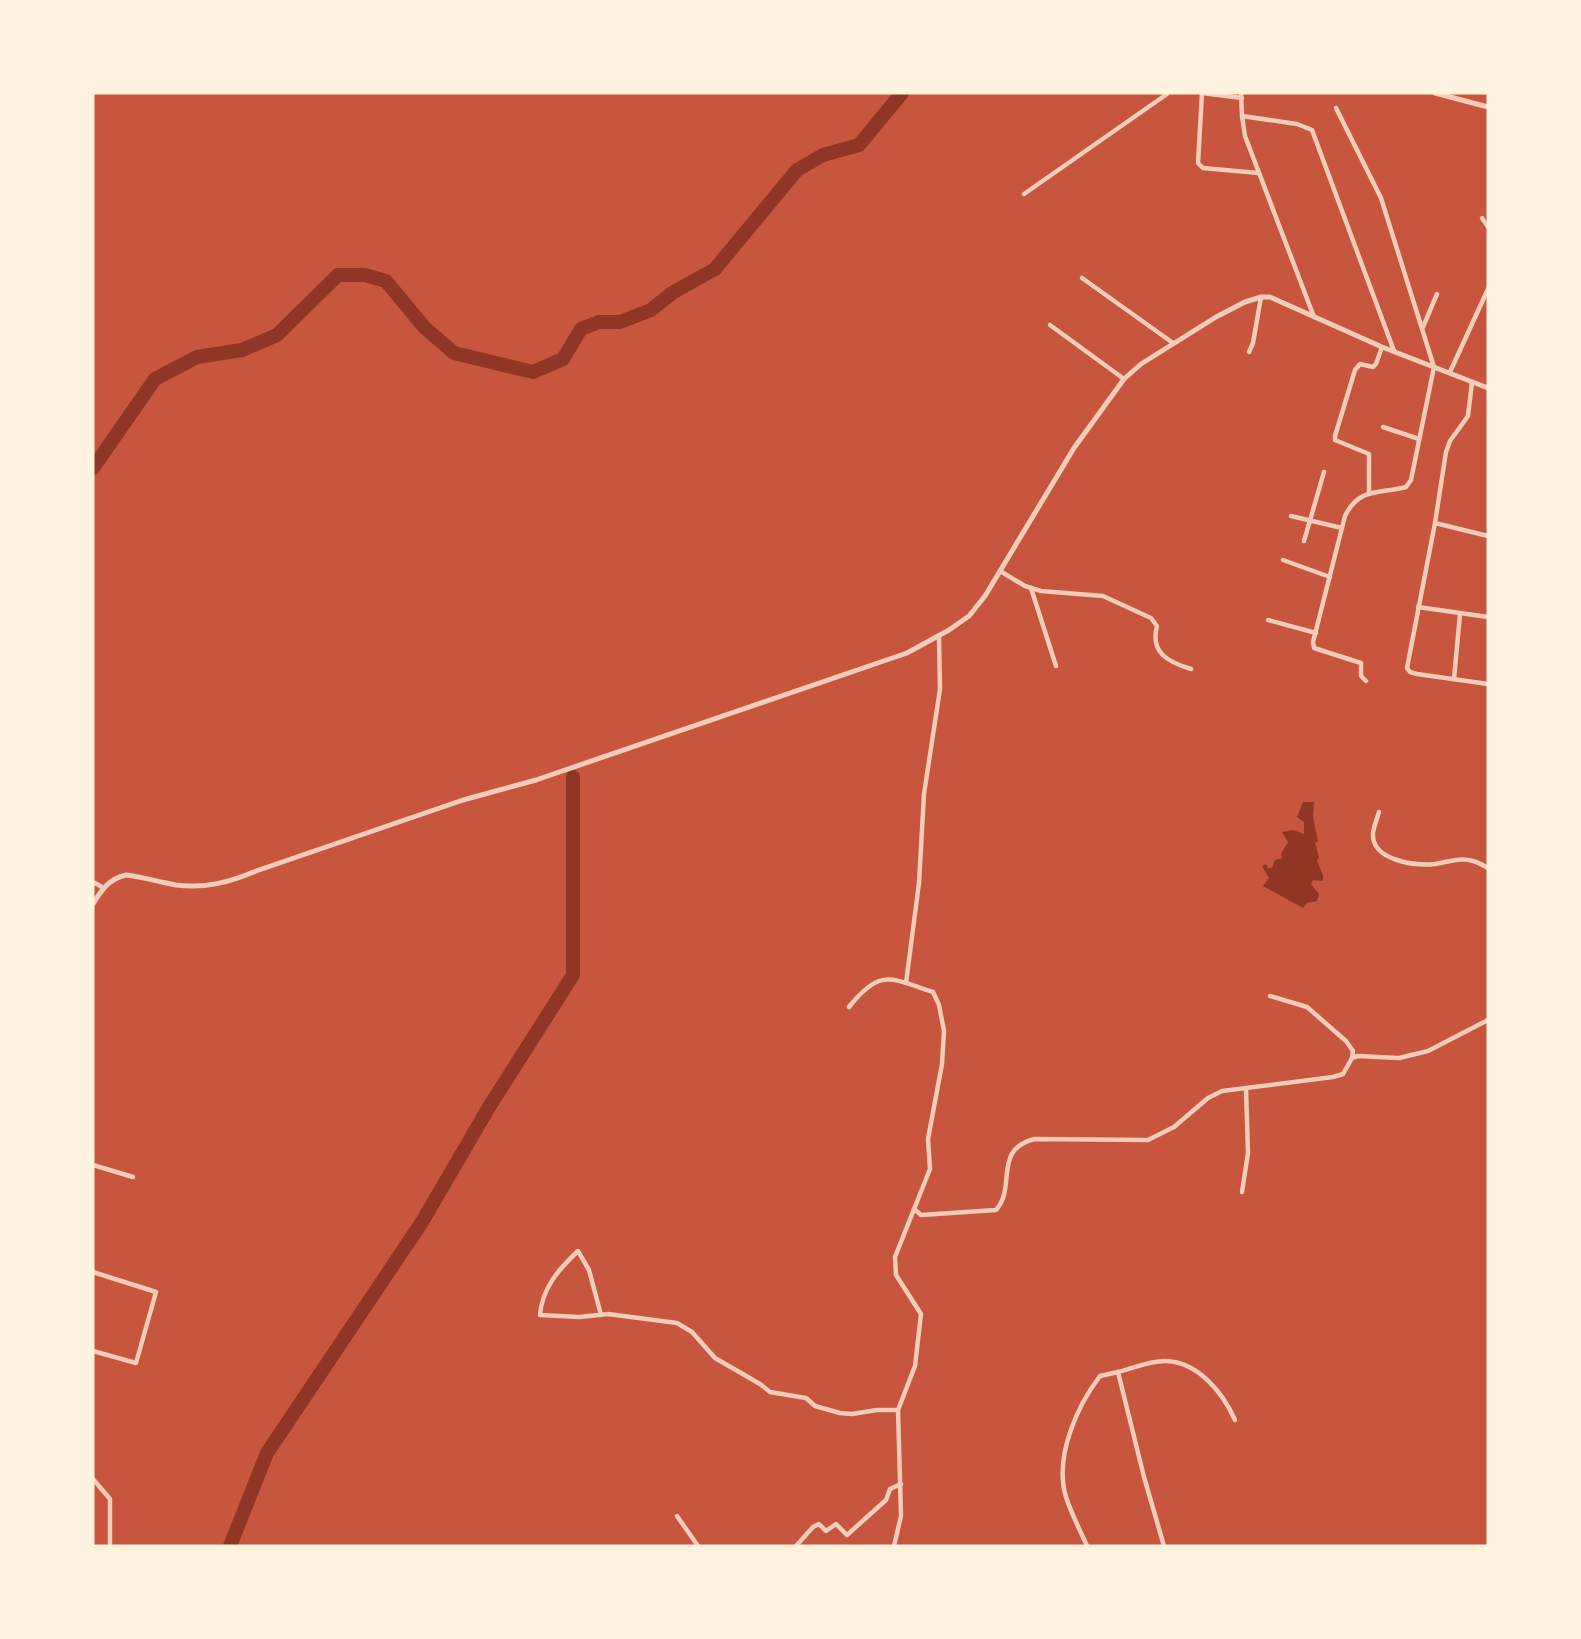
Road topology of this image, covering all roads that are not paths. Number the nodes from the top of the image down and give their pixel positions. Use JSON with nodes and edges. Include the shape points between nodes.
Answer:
{"nodes":[{"id":1,"x":1435,"y":93,"type":"edge"},
{"id":2,"x":1167,"y":94,"type":"edge"},
{"id":3,"x":1242,"y":95,"type":"edge"},
{"id":4,"x":1488,"y":107,"type":"edge"},
{"id":5,"x":1336,"y":108,"type":"dead end"},
{"id":6,"x":1242,"y":116,"type":"junction"},
{"id":7,"x":1258,"y":173,"type":"junction"},
{"id":8,"x":1024,"y":194,"type":"dead end"},
{"id":9,"x":1482,"y":218,"type":"dead end"},
{"id":10,"x":1488,"y":227,"type":"edge"},
{"id":11,"x":1083,"y":278,"type":"dead end"},
{"id":12,"x":1488,"y":289,"type":"edge"},
{"id":13,"x":1437,"y":294,"type":"dead end"},
{"id":14,"x":1261,"y":297,"type":"junction"},
{"id":15,"x":1315,"y":318,"type":"junction"},
{"id":16,"x":1050,"y":325,"type":"dead end"},
{"id":17,"x":1422,"y":328,"type":"junction"},
{"id":18,"x":1174,"y":344,"type":"junction"},
{"id":19,"x":1382,"y":347,"type":"junction"},
{"id":20,"x":1394,"y":351,"type":"junction"},
{"id":21,"x":1249,"y":352,"type":"dead end"},
{"id":22,"x":1434,"y":368,"type":"junction"},
{"id":23,"x":1450,"y":372,"type":"junction"},
{"id":24,"x":1124,"y":379,"type":"junction"},
{"id":25,"x":1472,"y":381,"type":"junction"},
{"id":26,"x":1488,"y":388,"type":"edge"},
{"id":27,"x":1383,"y":427,"type":"dead end"},
{"id":28,"x":1419,"y":439,"type":"junction"},
{"id":29,"x":1324,"y":472,"type":"dead end"},
{"id":30,"x":1369,"y":494,"type":"junction"},
{"id":31,"x":1291,"y":516,"type":"dead end"},
{"id":32,"x":1308,"y":520,"type":"junction"},
{"id":33,"x":1435,"y":523,"type":"junction"},
{"id":34,"x":1342,"y":528,"type":"junction"},
{"id":35,"x":1488,"y":536,"type":"edge"},
{"id":36,"x":1304,"y":541,"type":"dead end"},
{"id":37,"x":1283,"y":560,"type":"dead end"},
{"id":38,"x":1000,"y":571,"type":"junction"},
{"id":39,"x":1330,"y":577,"type":"junction"},
{"id":40,"x":1031,"y":587,"type":"junction"},
{"id":41,"x":1418,"y":607,"type":"junction"},
{"id":42,"x":1460,"y":614,"type":"junction"},
{"id":43,"x":1488,"y":617,"type":"edge"},
{"id":44,"x":1268,"y":620,"type":"dead end"},
{"id":45,"x":1316,"y":633,"type":"junction"},
{"id":46,"x":939,"y":637,"type":"junction"},
{"id":47,"x":1056,"y":666,"type":"dead end"},
{"id":48,"x":1191,"y":669,"type":"dead end"},
{"id":49,"x":1454,"y":679,"type":"junction"},
{"id":50,"x":1366,"y":681,"type":"dead end"},
{"id":51,"x":1488,"y":684,"type":"edge"},
{"id":52,"x":1379,"y":812,"type":"dead end"},
{"id":53,"x":1488,"y":868,"type":"edge"},
{"id":54,"x":93,"y":881,"type":"edge"},
{"id":55,"x":103,"y":887,"type":"junction"},
{"id":56,"x":93,"y":904,"type":"edge"},
{"id":57,"x":906,"y":983,"type":"junction"},
{"id":58,"x":1270,"y":996,"type":"dead end"},
{"id":59,"x":849,"y":1007,"type":"dead end"},
{"id":60,"x":1488,"y":1020,"type":"edge"},
{"id":61,"x":1352,"y":1058,"type":"junction"},
{"id":62,"x":1247,"y":1089,"type":"junction"},
{"id":63,"x":93,"y":1165,"type":"edge"},
{"id":64,"x":133,"y":1177,"type":"dead end"},
{"id":65,"x":1242,"y":1192,"type":"dead end"},
{"id":66,"x":914,"y":1209,"type":"junction"},
{"id":67,"x":93,"y":1272,"type":"edge"},
{"id":68,"x":601,"y":1315,"type":"junction"},
{"id":69,"x":93,"y":1351,"type":"edge"},
{"id":70,"x":1118,"y":1372,"type":"junction"},
{"id":71,"x":898,"y":1410,"type":"junction"},
{"id":72,"x":1234,"y":1420,"type":"dead end"},
{"id":73,"x":93,"y":1479,"type":"edge"},
{"id":74,"x":901,"y":1484,"type":"junction"},
{"id":75,"x":677,"y":1516,"type":"dead end"},
{"id":76,"x":110,"y":1546,"type":"edge"},
{"id":77,"x":698,"y":1546,"type":"edge"},
{"id":78,"x":796,"y":1546,"type":"edge"},
{"id":79,"x":894,"y":1546,"type":"edge"},
{"id":80,"x":1087,"y":1546,"type":"edge"},
{"id":81,"x":1164,"y":1546,"type":"edge"}],
"edges":[{"from":1,"to":4,"type":"street"},
{"from":2,"to":8,"type":"street"},
{"from":3,"to":6,"type":"street"},
{"from":3,"to":7,"type":"street","via":[[1202,93],[1198,163],[1203,168]]},
{"from":5,"to":17,"type":"street","via":[[1381,198]]},
{"from":6,"to":7,"type":"street"},
{"from":6,"to":20,"type":"street","via":[[1312,130]]},
{"from":7,"to":15,"type":"street"},
{"from":9,"to":10,"type":"street"},
{"from":11,"to":18,"type":"street"},
{"from":12,"to":23,"type":"street"},
{"from":13,"to":17,"type":"street"},
{"from":14,"to":15,"type":"street"},
{"from":14,"to":18,"type":"street","via":[[1216,317]]},
{"from":14,"to":21,"type":"street"},
{"from":15,"to":19,"type":"street"},
{"from":16,"to":24,"type":"street"},
{"from":17,"to":22,"type":"street"},
{"from":18,"to":24,"type":"street"},
{"from":19,"to":20,"type":"street"},
{"from":19,"to":30,"type":"street","via":[[1373,367],[1360,364],[1355,370],[1335,436],[1335,440],[1369,454]]},
{"from":20,"to":22,"type":"street"},
{"from":22,"to":23,"type":"street"},
{"from":22,"to":28,"type":"street"},
{"from":23,"to":25,"type":"street"},
{"from":24,"to":38,"type":"street","via":[[1074,448]]},
{"from":25,"to":26,"type":"street"},
{"from":25,"to":33,"type":"street","via":[[1468,416],[1446,452]]},
{"from":27,"to":28,"type":"street"},
{"from":28,"to":30,"type":"street","via":[[1406,487]]},
{"from":29,"to":32,"type":"street"},
{"from":30,"to":34,"type":"street","via":[[1352,502]]},
{"from":31,"to":32,"type":"street"},
{"from":32,"to":34,"type":"street"},
{"from":32,"to":36,"type":"street"},
{"from":33,"to":35,"type":"street"},
{"from":33,"to":41,"type":"street"},
{"from":34,"to":39,"type":"street"},
{"from":37,"to":39,"type":"street"},
{"from":38,"to":40,"type":"street"},
{"from":38,"to":46,"type":"street","via":[[969,616]]},
{"from":39,"to":45,"type":"street"},
{"from":40,"to":47,"type":"street"},
{"from":40,"to":48,"type":"street","via":[[1103,596],[1150,618],[1157,626],[1154,644],[1159,651]]},
{"from":41,"to":42,"type":"street"},
{"from":41,"to":49,"type":"street","via":[[1408,668]]},
{"from":42,"to":43,"type":"street"},
{"from":42,"to":49,"type":"street"},
{"from":44,"to":45,"type":"street"},
{"from":45,"to":50,"type":"street","via":[[1314,648],[1361,663]]},
{"from":46,"to":55,"type":"street","via":[[772,701],[416,816],[234,881],[194,886],[126,875]]},
{"from":46,"to":57,"type":"street","via":[[940,689],[923,794],[919,883]]},
{"from":49,"to":51,"type":"street"},
{"from":52,"to":53,"type":"street","via":[[1375,844],[1391,859],[1411,864],[1473,860]]},
{"from":54,"to":55,"type":"street"},
{"from":55,"to":56,"type":"street"},
{"from":57,"to":59,"type":"street","via":[[881,979],[865,987]]},
{"from":57,"to":66,"type":"street","via":[[933,992],[944,1031],[928,1139],[930,1170]]},
{"from":58,"to":61,"type":"street","via":[[1307,1007],[1346,1041]]},
{"from":60,"to":61,"type":"street","via":[[1428,1051],[1399,1058]]},
{"from":61,"to":62,"type":"street","via":[[1343,1073],[1333,1077]]},
{"from":62,"to":65,"type":"street","via":[[1248,1153]]},
{"from":62,"to":66,"type":"street","via":[[1222,1091],[1208,1098],[1174,1127],[1148,1140],[1025,1142],[1009,1157],[1003,1201],[996,1210],[921,1215]]},
{"from":63,"to":64,"type":"street"},
{"from":66,"to":71,"type":"street","via":[[894,1267],[921,1314],[915,1366]]},
{"from":67,"to":69,"type":"street","via":[[156,1292],[136,1363]]},
{"from":68,"to":68,"type":"street","via":[[589,1270],[578,1251],[548,1286],[540,1315]]},
{"from":68,"to":71,"type":"street","via":[[677,1324],[692,1332],[715,1358],[770,1392],[806,1398],[828,1411]]},
{"from":70,"to":72,"type":"street","via":[[1168,1361],[1191,1368],[1210,1380]]},
{"from":70,"to":80,"type":"street","via":[[1100,1376],[1084,1396],[1062,1469],[1065,1496]]},
{"from":70,"to":81,"type":"street"},
{"from":71,"to":74,"type":"street"},
{"from":73,"to":76,"type":"street","via":[[110,1499]]},
{"from":74,"to":78,"type":"street","via":[[890,1489],[886,1500],[847,1535],[836,1524],[826,1531],[819,1524]]},
{"from":74,"to":79,"type":"street","via":[[901,1516]]},
{"from":75,"to":77,"type":"street"}]}
